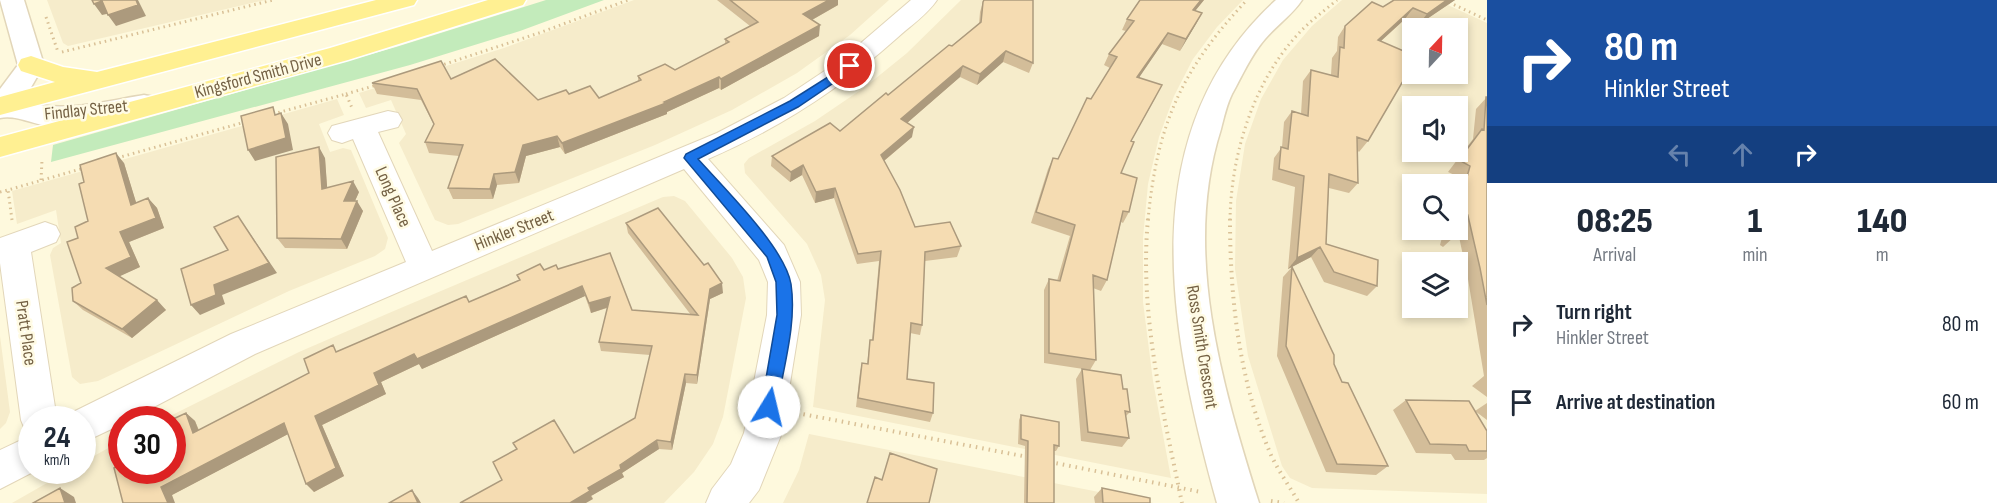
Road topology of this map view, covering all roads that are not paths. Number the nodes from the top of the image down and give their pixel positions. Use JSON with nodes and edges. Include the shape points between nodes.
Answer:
{"nodes":[{"id":1,"x":12,"y":0,"type":"edge"},
{"id":2,"x":405,"y":0,"type":"edge"},
{"id":3,"x":514,"y":0,"type":"edge"},
{"id":4,"x":924,"y":0,"type":"edge"},
{"id":5,"x":1290,"y":0,"type":"edge"},
{"id":6,"x":31,"y":64,"type":"junction"},
{"id":7,"x":102,"y":79,"type":"junction"},
{"id":8,"x":167,"y":101,"type":"junction"},
{"id":9,"x":2,"y":104,"type":"edge"},
{"id":10,"x":364,"y":127,"type":"road end"},
{"id":11,"x":0,"y":147,"type":"edge"},
{"id":12,"x":690,"y":158,"type":"junction"},
{"id":13,"x":45,"y":234,"type":"dead end"},
{"id":14,"x":7,"y":248,"type":"edge"},
{"id":15,"x":423,"y":267,"type":"junction"},
{"id":16,"x":36,"y":406,"type":"edge"},
{"id":17,"x":96,"y":419,"type":"edge"},
{"id":18,"x":18,"y":460,"type":"edge"},
{"id":19,"x":0,"y":471,"type":"edge"},
{"id":20,"x":726,"y":503,"type":"edge"},
{"id":21,"x":1238,"y":503,"type":"edge"}],
"edges":[{"from":1,"to":6,"type":"street"},
{"from":2,"to":7,"type":"main road","name":"Kingsford Smith Drive"},
{"from":3,"to":8,"type":"main road","name":"Kingsford Smith Drive"},
{"from":4,"to":12,"type":"street","name":"Hinkler Street","via":[[874,47],[794,104]]},
{"from":5,"to":21,"type":"street","name":"Ross Smith Crescent","via":[[1244,48],[1220,90],[1195,170],[1189,238],[1193,318],[1212,415]]},
{"from":6,"to":7,"type":"main road","via":[[60,75]]},
{"from":6,"to":9,"type":"street"},
{"from":7,"to":9,"type":"main road","name":"Kingsford Smith Drive"},
{"from":8,"to":9,"type":"street","name":"Findlay Street","via":[[57,116],[38,116]]},
{"from":8,"to":11,"type":"main road","name":"Kingsford Smith Drive"},
{"from":10,"to":15,"type":"street","name":"Long Place"},
{"from":12,"to":15,"type":"street","name":"Hinkler Street"},
{"from":12,"to":20,"type":"street","via":[[773,254],[783,282],[784,315],[763,434],[745,477]]},
{"from":13,"to":14,"type":"street"},
{"from":14,"to":16,"type":"street","name":"Pratt Place"},
{"from":15,"to":17,"type":"street","name":"Hinkler Street","via":[[243,344]]},
{"from":18,"to":19,"type":"street"}]}
